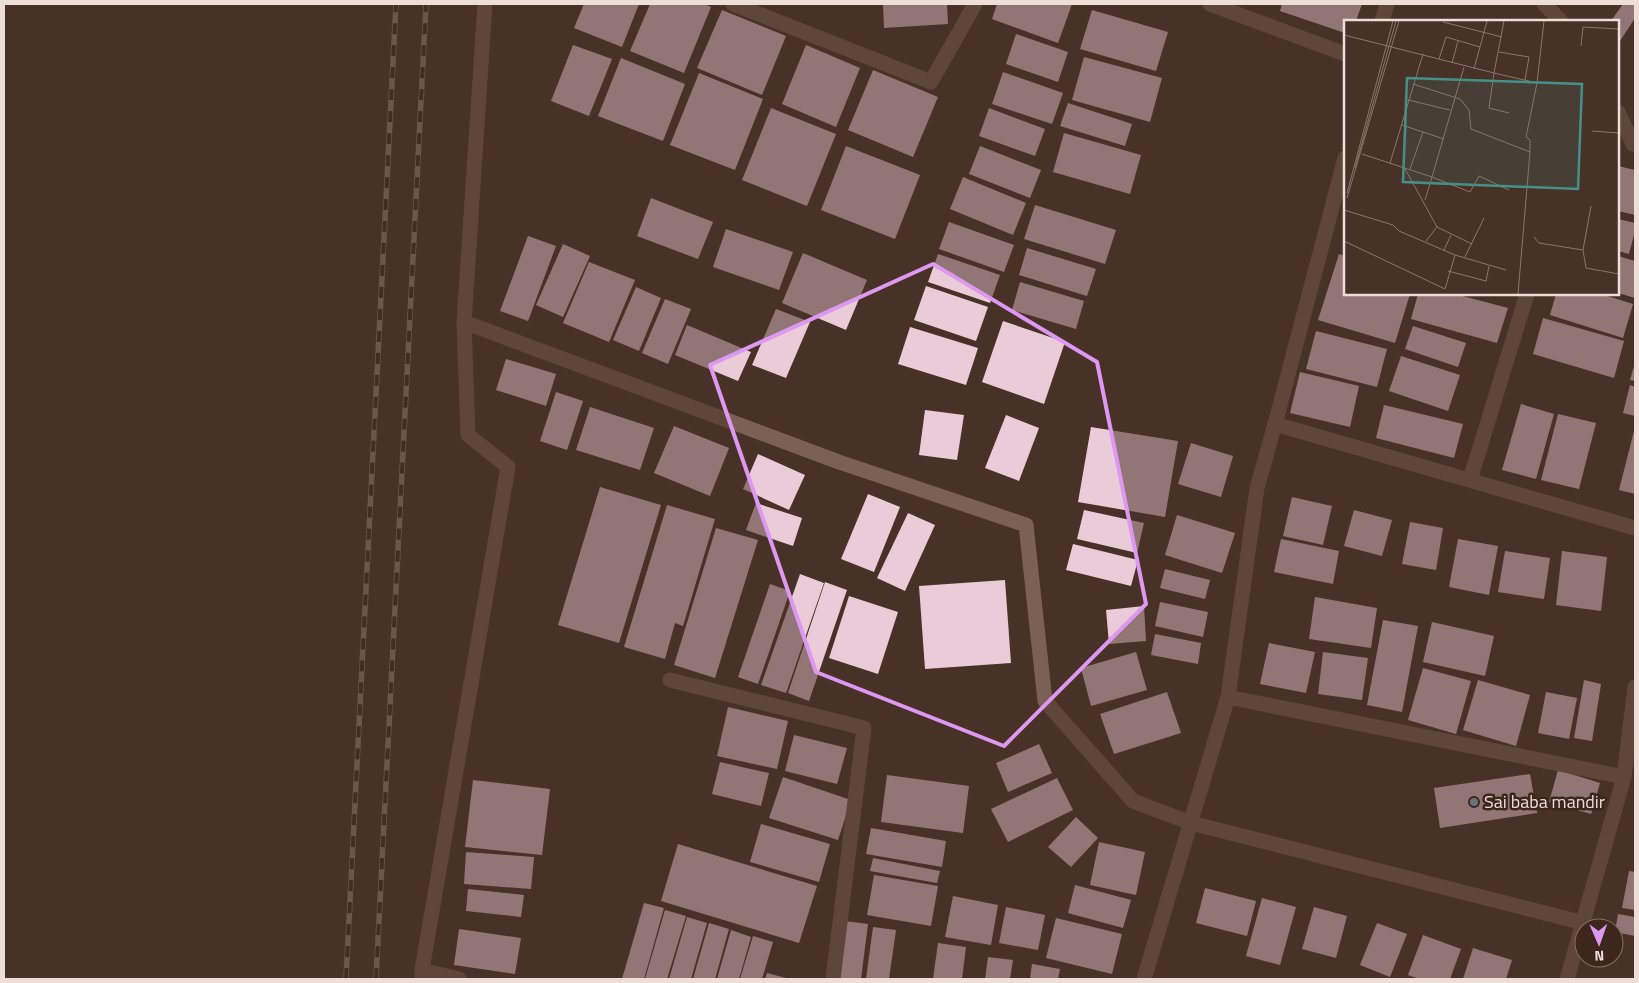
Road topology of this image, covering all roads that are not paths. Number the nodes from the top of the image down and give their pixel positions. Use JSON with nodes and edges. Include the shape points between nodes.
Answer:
{"nodes":[{"id":1,"x":485,"y":4,"type":"edge"},
{"id":2,"x":733,"y":4,"type":"edge"},
{"id":3,"x":974,"y":4,"type":"edge"},
{"id":4,"x":1210,"y":4,"type":"edge"},
{"id":5,"x":1387,"y":4,"type":"edge"},
{"id":6,"x":1544,"y":4,"type":"edge"},
{"id":7,"x":1382,"y":20,"type":"edge"},
{"id":8,"x":1559,"y":20,"type":"edge"},
{"id":9,"x":1344,"y":54,"type":"edge"},
{"id":10,"x":1619,"y":114,"type":"edge"},
{"id":11,"x":1619,"y":139,"type":"edge"},
{"id":12,"x":1634,"y":144,"type":"edge"},
{"id":13,"x":1344,"y":162,"type":"edge"},
{"id":14,"x":1527,"y":295,"type":"edge"},
{"id":15,"x":464,"y":322,"type":"junction"},
{"id":16,"x":1275,"y":424,"type":"junction"},
{"id":17,"x":1470,"y":480,"type":"junction"},
{"id":18,"x":1635,"y":528,"type":"edge"},
{"id":19,"x":670,"y":680,"type":"dead end"},
{"id":20,"x":1635,"y":687,"type":"edge"},
{"id":21,"x":1228,"y":697,"type":"junction"},
{"id":22,"x":1624,"y":776,"type":"junction"},
{"id":23,"x":1191,"y":823,"type":"junction"},
{"id":24,"x":1586,"y":918,"type":"edge"},
{"id":25,"x":1574,"y":921,"type":"edge"},
{"id":26,"x":1574,"y":956,"type":"edge"},
{"id":27,"x":422,"y":975,"type":"edge"},
{"id":28,"x":459,"y":979,"type":"edge"},
{"id":29,"x":833,"y":979,"type":"edge"},
{"id":30,"x":1144,"y":979,"type":"edge"},
{"id":31,"x":1567,"y":979,"type":"edge"}],
"edges":[{"from":1,"to":15,"type":"street"},
{"from":2,"to":3,"type":"street","via":[[931,82]]},
{"from":4,"to":9,"type":"street"},
{"from":5,"to":7,"type":"street"},
{"from":6,"to":8,"type":"street"},
{"from":10,"to":12,"type":"street"},
{"from":11,"to":12,"type":"street"},
{"from":13,"to":16,"type":"street"},
{"from":14,"to":17,"type":"street"},
{"from":15,"to":23,"type":"street","via":[[839,462],[1026,525],[1046,701],[1133,801]]},
{"from":15,"to":27,"type":"street","via":[[468,435],[508,467]]},
{"from":16,"to":17,"type":"street"},
{"from":16,"to":21,"type":"street","via":[[1257,488]]},
{"from":17,"to":18,"type":"street"},
{"from":19,"to":29,"type":"street","via":[[864,728]]},
{"from":20,"to":22,"type":"street"},
{"from":21,"to":22,"type":"street"},
{"from":21,"to":23,"type":"street"},
{"from":22,"to":24,"type":"street"},
{"from":23,"to":25,"type":"street"},
{"from":23,"to":30,"type":"street"},
{"from":26,"to":31,"type":"street"},
{"from":27,"to":28,"type":"street"}]}
